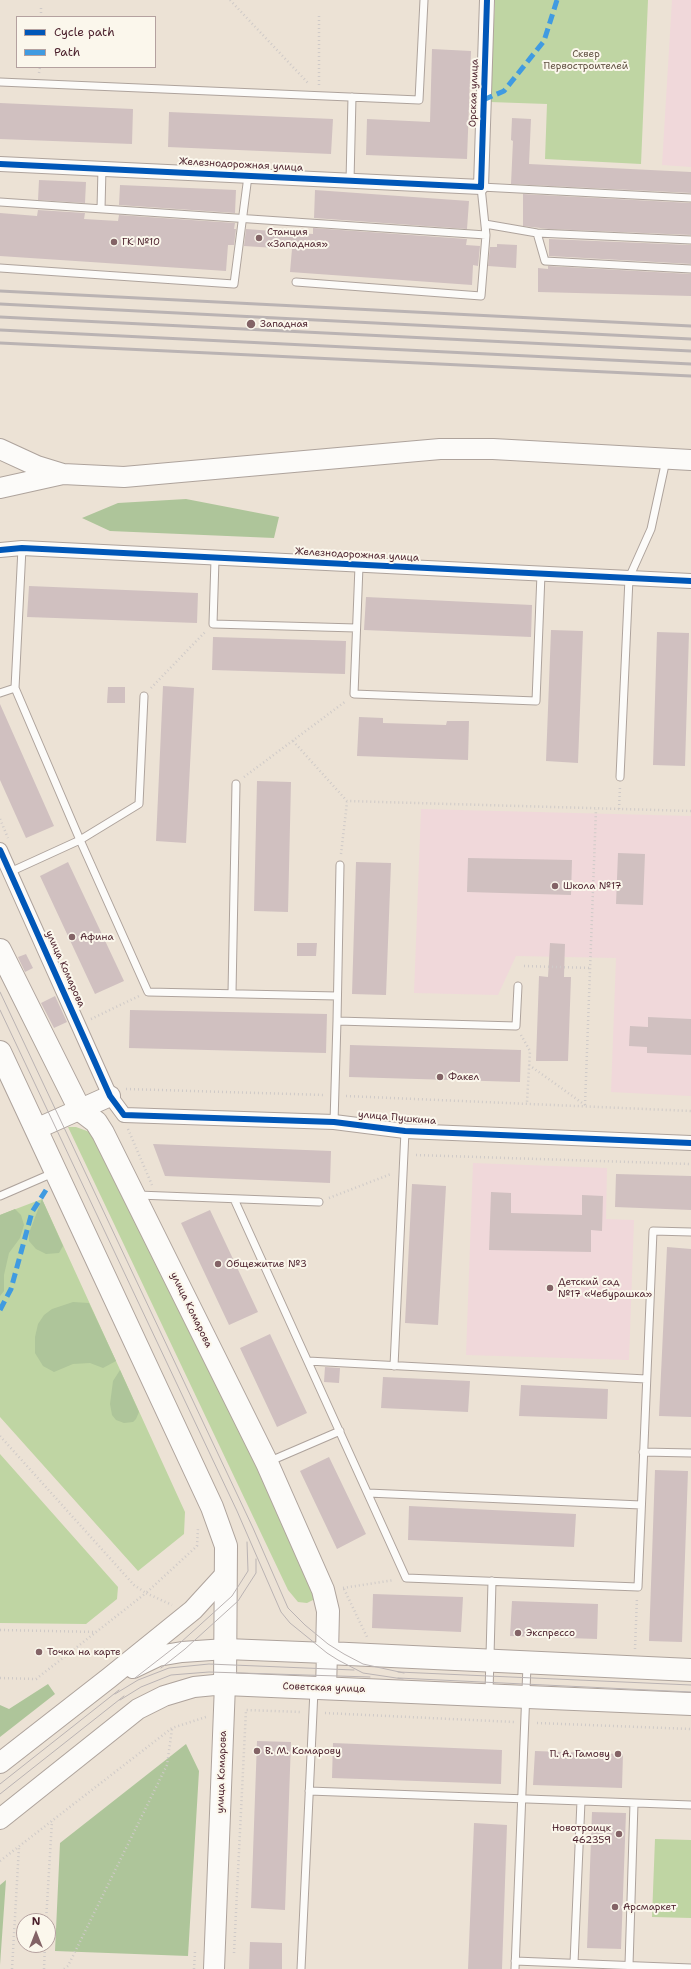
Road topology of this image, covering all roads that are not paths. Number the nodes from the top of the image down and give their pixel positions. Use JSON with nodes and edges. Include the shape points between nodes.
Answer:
{"nodes":[{"id":1,"x":424,"y":0,"type":"edge"},
{"id":2,"x":487,"y":0,"type":"edge"},
{"id":3,"x":0,"y":82,"type":"edge"},
{"id":4,"x":352,"y":97,"type":"junction"},
{"id":5,"x":0,"y":164,"type":"edge"},
{"id":6,"x":102,"y":168,"type":"junction"},
{"id":7,"x":248,"y":176,"type":"junction"},
{"id":8,"x":350,"y":180,"type":"junction"},
{"id":9,"x":481,"y":187,"type":"junction"},
{"id":10,"x":691,"y":198,"type":"edge"},
{"id":11,"x":0,"y":202,"type":"edge"},
{"id":12,"x":101,"y":209,"type":"junction"},
{"id":13,"x":242,"y":218,"type":"junction"},
{"id":14,"x":485,"y":224,"type":"junction"},
{"id":15,"x":537,"y":234,"type":"junction"},
{"id":16,"x":486,"y":235,"type":"junction"},
{"id":17,"x":691,"y":240,"type":"edge"},
{"id":18,"x":0,"y":268,"type":"edge"},
{"id":19,"x":691,"y":269,"type":"edge"},
{"id":20,"x":296,"y":282,"type":"dead end"},
{"id":21,"x":0,"y":449,"type":"edge"},
{"id":22,"x":666,"y":458,"type":"junction"},
{"id":23,"x":691,"y":460,"type":"edge"},
{"id":24,"x":63,"y":474,"type":"junction"},
{"id":25,"x":0,"y":488,"type":"edge"},
{"id":26,"x":22,"y":548,"type":"junction"},
{"id":27,"x":0,"y":550,"type":"edge"},
{"id":28,"x":215,"y":559,"type":"junction"},
{"id":29,"x":359,"y":566,"type":"junction"},
{"id":30,"x":541,"y":574,"type":"junction"},
{"id":31,"x":629,"y":578,"type":"junction"},
{"id":32,"x":691,"y":581,"type":"edge"},
{"id":33,"x":356,"y":628,"type":"junction"},
{"id":34,"x":15,"y":688,"type":"junction"},
{"id":35,"x":0,"y":693,"type":"edge"},
{"id":36,"x":144,"y":696,"type":"road end"},
{"id":37,"x":620,"y":776,"type":"road end"},
{"id":38,"x":236,"y":784,"type":"road end"},
{"id":39,"x":80,"y":840,"type":"junction"},
{"id":40,"x":5,"y":845,"type":"edge"},
{"id":41,"x":340,"y":865,"type":"road end"},
{"id":42,"x":10,"y":872,"type":"junction"},
{"id":43,"x":0,"y":950,"type":"edge"},
{"id":44,"x":518,"y":986,"type":"dead end"},
{"id":45,"x":232,"y":993,"type":"junction"},
{"id":46,"x":337,"y":996,"type":"junction"},
{"id":47,"x":337,"y":1021,"type":"junction"},
{"id":48,"x":0,"y":1052,"type":"edge"},
{"id":49,"x":117,"y":1093,"type":"junction"},
{"id":50,"x":80,"y":1110,"type":"junction"},
{"id":51,"x":334,"y":1122,"type":"junction"},
{"id":52,"x":36,"y":1129,"type":"junction"},
{"id":53,"x":404,"y":1131,"type":"junction"},
{"id":54,"x":691,"y":1143,"type":"edge"},
{"id":55,"x":56,"y":1172,"type":"junction"},
{"id":56,"x":135,"y":1195,"type":"junction"},
{"id":57,"x":0,"y":1196,"type":"edge"},
{"id":58,"x":234,"y":1199,"type":"junction"},
{"id":59,"x":319,"y":1202,"type":"road end"},
{"id":60,"x":691,"y":1232,"type":"edge"},
{"id":61,"x":308,"y":1361,"type":"junction"},
{"id":62,"x":394,"y":1366,"type":"junction"},
{"id":63,"x":646,"y":1379,"type":"junction"},
{"id":64,"x":340,"y":1431,"type":"junction"},
{"id":65,"x":643,"y":1452,"type":"junction"},
{"id":66,"x":691,"y":1453,"type":"edge"},
{"id":67,"x":267,"y":1463,"type":"junction"},
{"id":68,"x":368,"y":1493,"type":"junction"},
{"id":69,"x":641,"y":1505,"type":"junction"},
{"id":70,"x":225,"y":1575,"type":"junction"},
{"id":71,"x":492,"y":1581,"type":"junction"},
{"id":72,"x":226,"y":1648,"type":"junction"},
{"id":73,"x":328,"y":1654,"type":"junction"},
{"id":74,"x":490,"y":1661,"type":"junction"},
{"id":75,"x":527,"y":1663,"type":"junction"},
{"id":76,"x":691,"y":1670,"type":"edge"},
{"id":77,"x":109,"y":1678,"type":"junction"},
{"id":78,"x":225,"y":1684,"type":"junction"},
{"id":79,"x":320,"y":1688,"type":"junction"},
{"id":80,"x":489,"y":1695,"type":"junction"},
{"id":81,"x":525,"y":1697,"type":"junction"},
{"id":82,"x":691,"y":1704,"type":"edge"},
{"id":83,"x":0,"y":1762,"type":"edge"},
{"id":84,"x":309,"y":1791,"type":"junction"},
{"id":85,"x":521,"y":1799,"type":"junction"},
{"id":86,"x":581,"y":1801,"type":"junction"},
{"id":87,"x":634,"y":1803,"type":"junction"},
{"id":88,"x":691,"y":1806,"type":"edge"},
{"id":89,"x":0,"y":1819,"type":"edge"},
{"id":90,"x":515,"y":1961,"type":"junction"},
{"id":91,"x":574,"y":1963,"type":"junction"},
{"id":92,"x":629,"y":1965,"type":"junction"},
{"id":93,"x":691,"y":1968,"type":"edge"},
{"id":94,"x":214,"y":1969,"type":"edge"},
{"id":95,"x":301,"y":1969,"type":"edge"},
{"id":96,"x":514,"y":1969,"type":"edge"}],
"edges":[{"from":1,"to":4,"type":"lane","via":[[419,100]]},
{"from":2,"to":9,"type":"street","name":"Орская улица"},
{"from":3,"to":4,"type":"lane"},
{"from":4,"to":8,"type":"lane"},
{"from":5,"to":6,"type":"street","name":"Железнодорожная улица"},
{"from":6,"to":7,"type":"street","name":"Железнодорожная улица"},
{"from":6,"to":12,"type":"lane"},
{"from":7,"to":8,"type":"street","name":"Железнодорожная улица"},
{"from":7,"to":13,"type":"lane"},
{"from":8,"to":9,"type":"street","name":"Железнодорожная улица"},
{"from":9,"to":10,"type":"lane"},
{"from":9,"to":14,"type":"lane"},
{"from":11,"to":12,"type":"lane"},
{"from":12,"to":13,"type":"lane"},
{"from":13,"to":16,"type":"lane"},
{"from":13,"to":18,"type":"lane","via":[[234,284]]},
{"from":14,"to":15,"type":"lane"},
{"from":14,"to":16,"type":"lane"},
{"from":15,"to":17,"type":"lane"},
{"from":15,"to":19,"type":"lane","via":[[545,262]]},
{"from":16,"to":20,"type":"lane","via":[[481,296]]},
{"from":21,"to":24,"type":"main road","via":[[37,466]]},
{"from":22,"to":23,"type":"main road"},
{"from":22,"to":24,"type":"main road","via":[[493,449],[440,449],[124,477]]},
{"from":22,"to":31,"type":"lane","via":[[651,529]]},
{"from":24,"to":25,"type":"main road"},
{"from":26,"to":27,"type":"street"},
{"from":26,"to":28,"type":"street","name":"Железнодорожная улица"},
{"from":26,"to":34,"type":"lane"},
{"from":28,"to":29,"type":"street","name":"Железнодорожная улица"},
{"from":28,"to":33,"type":"lane","via":[[213,624]]},
{"from":29,"to":30,"type":"street","name":"Железнодорожная улица"},
{"from":29,"to":33,"type":"lane"},
{"from":30,"to":31,"type":"street","name":"Железнодорожная улица"},
{"from":30,"to":33,"type":"lane","via":[[536,701],[354,694]]},
{"from":31,"to":32,"type":"street","name":"Железнодорожная улица"},
{"from":31,"to":37,"type":"lane"},
{"from":34,"to":35,"type":"lane"},
{"from":34,"to":39,"type":"lane"},
{"from":36,"to":39,"type":"lane","via":[[138,804]]},
{"from":38,"to":45,"type":"lane"},
{"from":39,"to":42,"type":"lane"},
{"from":39,"to":45,"type":"lane","via":[[148,992]]},
{"from":40,"to":42,"type":"street","name":"улица Комарова"},
{"from":41,"to":46,"type":"lane"},
{"from":42,"to":49,"type":"street","name":"улица Комарова"},
{"from":43,"to":50,"type":"main road","name":"улица Комарова"},
{"from":44,"to":47,"type":"lane","via":[[516,1026]]},
{"from":45,"to":46,"type":"lane"},
{"from":46,"to":47,"type":"lane"},
{"from":47,"to":51,"type":"lane"},
{"from":48,"to":52,"type":"main road"},
{"from":49,"to":50,"type":"main road"},
{"from":49,"to":51,"type":"street","name":"улица Пушкина","via":[[124,1115]]},
{"from":50,"to":52,"type":"main road"},
{"from":50,"to":56,"type":"main road","name":"улица Комарова","via":[[96,1122]]},
{"from":51,"to":53,"type":"street","name":"улица Пушкина"},
{"from":52,"to":55,"type":"main road"},
{"from":53,"to":54,"type":"street","name":"улица Пушкина"},
{"from":53,"to":62,"type":"lane"},
{"from":55,"to":57,"type":"lane"},
{"from":55,"to":70,"type":"main road","via":[[212,1507],[226,1546]]},
{"from":56,"to":58,"type":"lane"},
{"from":56,"to":67,"type":"main road","name":"улица Комарова"},
{"from":58,"to":59,"type":"lane"},
{"from":58,"to":61,"type":"lane"},
{"from":60,"to":63,"type":"lane","via":[[653,1231]]},
{"from":61,"to":62,"type":"lane"},
{"from":61,"to":64,"type":"lane"},
{"from":62,"to":63,"type":"lane"},
{"from":63,"to":65,"type":"lane"},
{"from":64,"to":67,"type":"lane"},
{"from":64,"to":68,"type":"lane"},
{"from":65,"to":66,"type":"lane"},
{"from":65,"to":69,"type":"lane"},
{"from":67,"to":73,"type":"main road","name":"улица Комарова","via":[[323,1590],[328,1611]]},
{"from":68,"to":69,"type":"lane"},
{"from":68,"to":71,"type":"lane","via":[[406,1578]]},
{"from":69,"to":71,"type":"lane","via":[[638,1586]]},
{"from":70,"to":72,"type":"main road","name":"улица Комарова"},
{"from":70,"to":77,"type":"main road","via":[[193,1610]]},
{"from":71,"to":74,"type":"lane"},
{"from":72,"to":73,"type":"main road"},
{"from":72,"to":77,"type":"main road","via":[[158,1656]]},
{"from":72,"to":78,"type":"main road","name":"улица Комарова"},
{"from":73,"to":74,"type":"main road"},
{"from":73,"to":79,"type":"main road","name":"улица Комарова"},
{"from":74,"to":75,"type":"main road"},
{"from":74,"to":80,"type":"lane"},
{"from":75,"to":76,"type":"main road"},
{"from":75,"to":81,"type":"lane"},
{"from":77,"to":83,"type":"main road"},
{"from":78,"to":79,"type":"main road","name":"Советская улица"},
{"from":78,"to":89,"type":"main road","name":"Советская улица","via":[[194,1687],[164,1696],[138,1709]]},
{"from":78,"to":94,"type":"main road","name":"улица Комарова"},
{"from":79,"to":80,"type":"main road","name":"Советская улица"},
{"from":79,"to":84,"type":"lane","via":[[313,1713]]},
{"from":80,"to":81,"type":"main road","name":"Советская улица"},
{"from":81,"to":82,"type":"main road","name":"Советская улица"},
{"from":81,"to":85,"type":"lane"},
{"from":84,"to":85,"type":"lane"},
{"from":84,"to":95,"type":"lane"},
{"from":85,"to":86,"type":"lane"},
{"from":85,"to":90,"type":"lane"},
{"from":86,"to":87,"type":"lane"},
{"from":86,"to":91,"type":"lane"},
{"from":87,"to":88,"type":"lane"},
{"from":87,"to":92,"type":"lane"},
{"from":90,"to":91,"type":"lane"},
{"from":90,"to":96,"type":"lane"},
{"from":91,"to":92,"type":"lane"},
{"from":92,"to":93,"type":"lane"}]}
